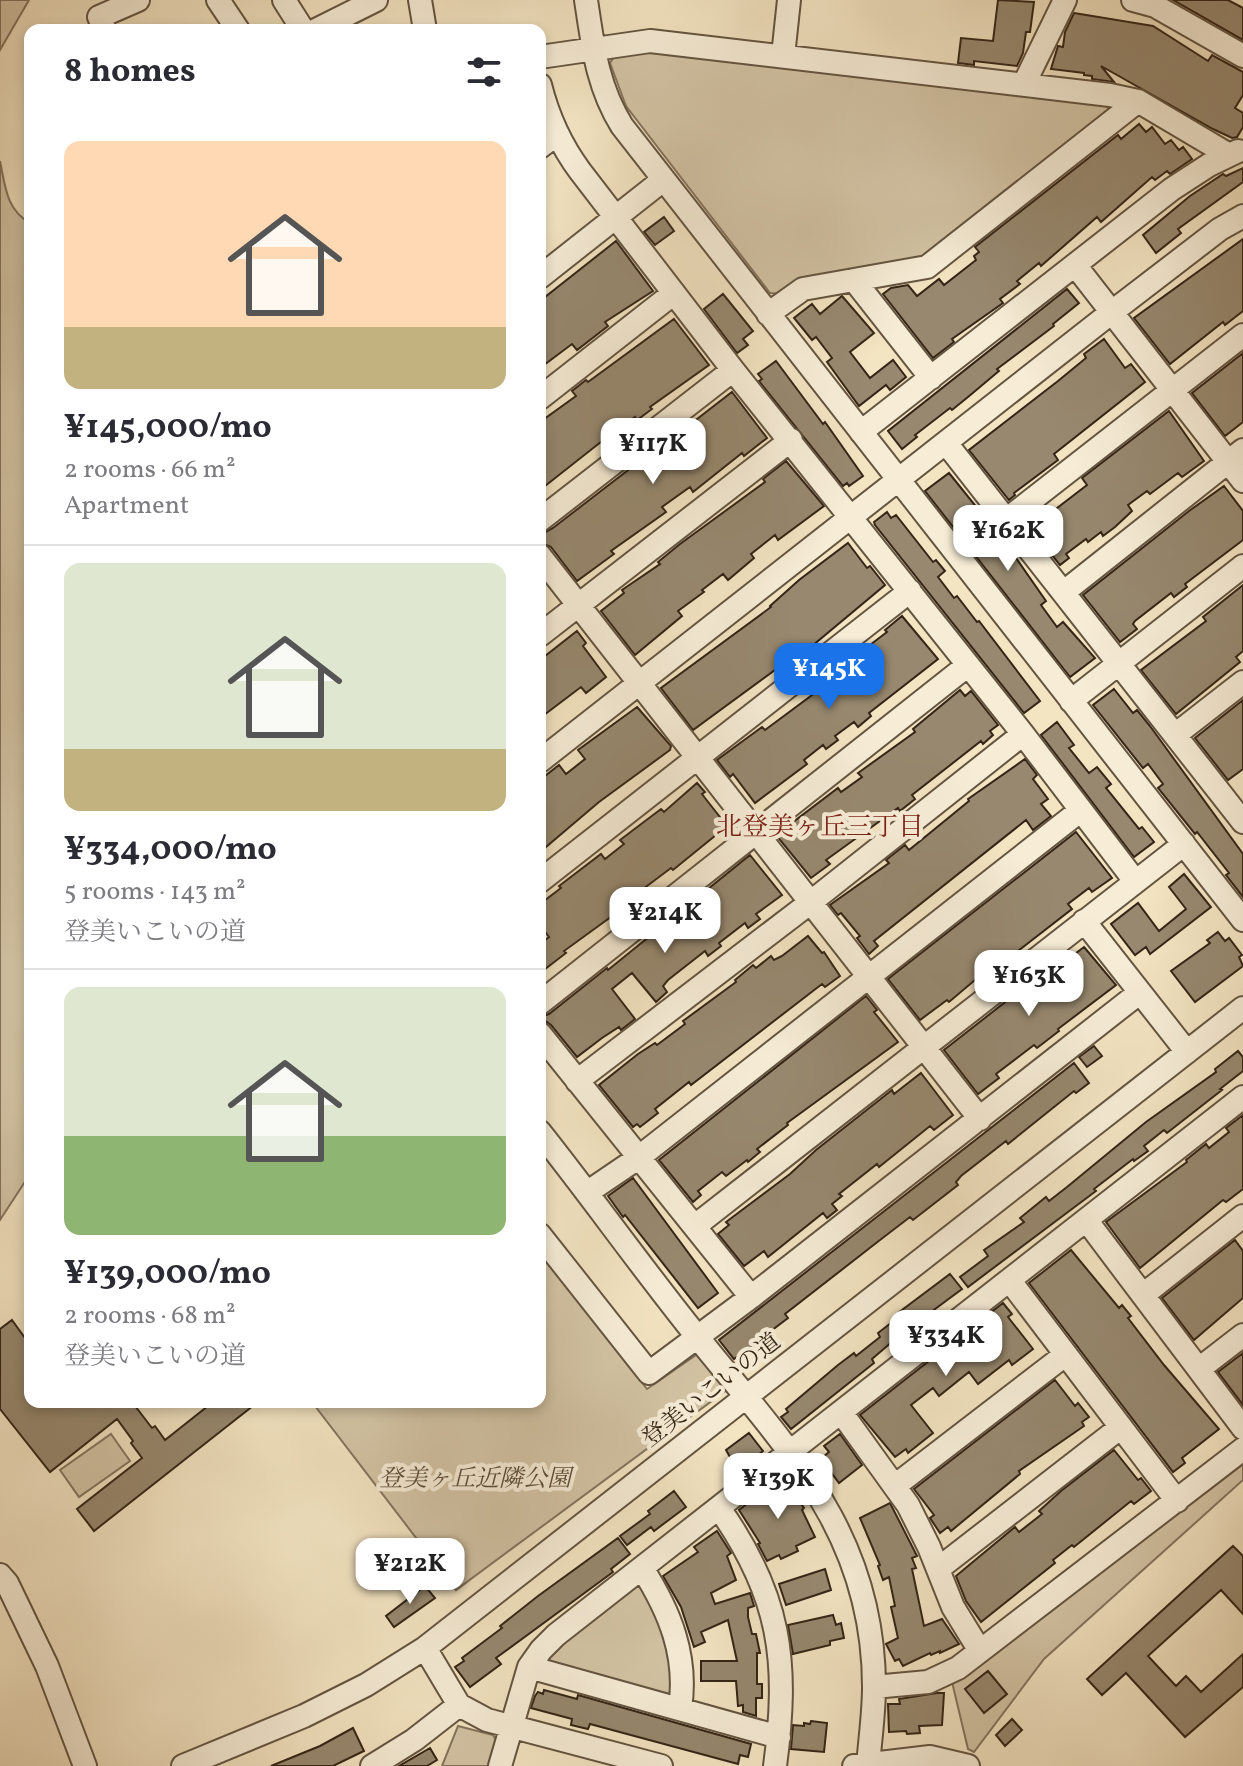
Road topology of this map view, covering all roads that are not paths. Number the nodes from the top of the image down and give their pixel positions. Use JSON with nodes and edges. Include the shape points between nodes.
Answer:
{"nodes":[{"id":1,"x":138,"y":0,"type":"edge"},
{"id":2,"x":218,"y":0,"type":"edge"},
{"id":3,"x":284,"y":0,"type":"edge"},
{"id":4,"x":376,"y":0,"type":"edge"},
{"id":5,"x":420,"y":0,"type":"edge"},
{"id":6,"x":586,"y":0,"type":"edge"},
{"id":7,"x":789,"y":0,"type":"edge"},
{"id":8,"x":1065,"y":0,"type":"edge"},
{"id":9,"x":1133,"y":0,"type":"edge"},
{"id":10,"x":102,"y":24,"type":"edge"},
{"id":11,"x":231,"y":24,"type":"edge"},
{"id":12,"x":299,"y":24,"type":"edge"},
{"id":13,"x":328,"y":24,"type":"edge"},
{"id":14,"x":424,"y":24,"type":"edge"},
{"id":15,"x":593,"y":47,"type":"junction"},
{"id":16,"x":546,"y":56,"type":"edge"},
{"id":17,"x":783,"y":56,"type":"junction"},
{"id":18,"x":1243,"y":56,"type":"edge"},
{"id":19,"x":1024,"y":84,"type":"junction"},
{"id":20,"x":1138,"y":101,"type":"junction"},
{"id":21,"x":546,"y":107,"type":"edge"},
{"id":22,"x":548,"y":141,"type":"edge"},
{"id":23,"x":1236,"y":152,"type":"edge"},
{"id":24,"x":663,"y":180,"type":"junction"},
{"id":25,"x":1243,"y":216,"type":"edge"},
{"id":26,"x":616,"y":217,"type":"junction"},
{"id":27,"x":1075,"y":265,"type":"junction"},
{"id":28,"x":546,"y":272,"type":"edge"},
{"id":29,"x":854,"y":280,"type":"junction"},
{"id":30,"x":674,"y":293,"type":"junction"},
{"id":31,"x":1112,"y":312,"type":"junction"},
{"id":32,"x":768,"y":314,"type":"junction"},
{"id":33,"x":1243,"y":335,"type":"edge"},
{"id":34,"x":733,"y":370,"type":"junction"},
{"id":35,"x":931,"y":378,"type":"junction"},
{"id":36,"x":1172,"y":390,"type":"junction"},
{"id":37,"x":546,"y":393,"type":"edge"},
{"id":38,"x":861,"y":432,"type":"junction"},
{"id":39,"x":791,"y":440,"type":"junction"},
{"id":40,"x":946,"y":443,"type":"junction"},
{"id":41,"x":1235,"y":456,"type":"edge"},
{"id":42,"x":899,"y":480,"type":"junction"},
{"id":43,"x":1243,"y":481,"type":"edge"},
{"id":44,"x":546,"y":515,"type":"edge"},
{"id":45,"x":852,"y":517,"type":"junction"},
{"id":46,"x":1006,"y":520,"type":"junction"},
{"id":47,"x":546,"y":564,"type":"edge"},
{"id":48,"x":1243,"y":566,"type":"edge"},
{"id":49,"x":910,"y":591,"type":"junction"},
{"id":50,"x":1064,"y":592,"type":"junction"},
{"id":51,"x":578,"y":605,"type":"junction"},
{"id":52,"x":546,"y":630,"type":"edge"},
{"id":53,"x":1118,"y":664,"type":"junction"},
{"id":54,"x":968,"y":665,"type":"junction"},
{"id":55,"x":1243,"y":682,"type":"edge"},
{"id":56,"x":638,"y":683,"type":"junction"},
{"id":57,"x":1071,"y":701,"type":"junction"},
{"id":58,"x":1023,"y":734,"type":"junction"},
{"id":59,"x":1175,"y":735,"type":"junction"},
{"id":60,"x":546,"y":756,"type":"edge"},
{"id":61,"x":698,"y":758,"type":"junction"},
{"id":62,"x":1239,"y":808,"type":"edge"},
{"id":63,"x":1081,"y":810,"type":"junction"},
{"id":64,"x":755,"y":832,"type":"junction"},
{"id":65,"x":1184,"y":844,"type":"junction"},
{"id":66,"x":546,"y":876,"type":"edge"},
{"id":67,"x":1135,"y":881,"type":"junction"},
{"id":68,"x":811,"y":902,"type":"junction"},
{"id":69,"x":1242,"y":916,"type":"edge"},
{"id":70,"x":1084,"y":921,"type":"junction"},
{"id":71,"x":867,"y":975,"type":"junction"},
{"id":72,"x":1139,"y":993,"type":"junction"},
{"id":73,"x":546,"y":998,"type":"edge"},
{"id":74,"x":1243,"y":1008,"type":"edge"},
{"id":75,"x":546,"y":1042,"type":"edge"},
{"id":76,"x":923,"y":1048,"type":"junction"},
{"id":77,"x":1187,"y":1052,"type":"junction"},
{"id":78,"x":577,"y":1081,"type":"junction"},
{"id":79,"x":1243,"y":1097,"type":"edge"},
{"id":80,"x":980,"y":1119,"type":"junction"},
{"id":81,"x":546,"y":1140,"type":"edge"},
{"id":82,"x":638,"y":1158,"type":"junction"},
{"id":83,"x":588,"y":1192,"type":"junction"},
{"id":84,"x":1243,"y":1216,"type":"edge"},
{"id":85,"x":1087,"y":1221,"type":"junction"},
{"id":86,"x":695,"y":1226,"type":"junction"},
{"id":87,"x":546,"y":1243,"type":"edge"},
{"id":88,"x":1010,"y":1281,"type":"junction"},
{"id":89,"x":1143,"y":1295,"type":"junction"},
{"id":90,"x":751,"y":1297,"type":"junction"},
{"id":91,"x":1243,"y":1335,"type":"edge"},
{"id":92,"x":698,"y":1338,"type":"junction"},
{"id":93,"x":1065,"y":1355,"type":"junction"},
{"id":94,"x":1199,"y":1369,"type":"junction"},
{"id":95,"x":747,"y":1396,"type":"junction"},
{"id":96,"x":841,"y":1412,"type":"junction"},
{"id":97,"x":1121,"y":1427,"type":"junction"},
{"id":98,"x":1243,"y":1428,"type":"edge"},
{"id":99,"x":1243,"y":1449,"type":"edge"},
{"id":100,"x":791,"y":1452,"type":"junction"},
{"id":101,"x":896,"y":1485,"type":"junction"},
{"id":102,"x":1177,"y":1501,"type":"junction"},
{"id":103,"x":719,"y":1508,"type":"junction"},
{"id":104,"x":642,"y":1568,"type":"junction"},
{"id":105,"x":938,"y":1569,"type":"junction"},
{"id":106,"x":2,"y":1582,"type":"edge"},
{"id":107,"x":425,"y":1648,"type":"junction"},
{"id":108,"x":980,"y":1651,"type":"junction"},
{"id":109,"x":529,"y":1667,"type":"junction"},
{"id":110,"x":874,"y":1687,"type":"junction"},
{"id":111,"x":459,"y":1705,"type":"junction"},
{"id":112,"x":680,"y":1709,"type":"junction"},
{"id":113,"x":512,"y":1724,"type":"junction"},
{"id":114,"x":779,"y":1737,"type":"junction"},
{"id":115,"x":863,"y":1765,"type":"edge"},
{"id":116,"x":85,"y":1766,"type":"edge"},
{"id":117,"x":183,"y":1766,"type":"edge"},
{"id":118,"x":372,"y":1766,"type":"edge"},
{"id":119,"x":500,"y":1766,"type":"edge"},
{"id":120,"x":661,"y":1766,"type":"edge"},
{"id":121,"x":775,"y":1766,"type":"edge"},
{"id":122,"x":968,"y":1766,"type":"edge"}],
"edges":[{"from":1,"to":10,"type":"street","via":[[99,17]]},
{"from":2,"to":11,"type":"street"},
{"from":3,"to":12,"type":"street"},
{"from":4,"to":13,"type":"street"},
{"from":5,"to":14,"type":"street"},
{"from":6,"to":15,"type":"street"},
{"from":7,"to":17,"type":"street"},
{"from":8,"to":19,"type":"street"},
{"from":9,"to":18,"type":"street","via":[[1155,6]]},
{"from":15,"to":16,"type":"street"},
{"from":15,"to":17,"type":"street","via":[[650,41]]},
{"from":15,"to":24,"type":"street","via":[[600,83],[614,113]]},
{"from":17,"to":19,"type":"street"},
{"from":19,"to":20,"type":"street"},
{"from":20,"to":23,"type":"street"},
{"from":20,"to":29,"type":"street","via":[[927,267]]},
{"from":21,"to":22,"type":"street"},
{"from":22,"to":26,"type":"street"},
{"from":23,"to":27,"type":"street","via":[[1172,189]]},
{"from":24,"to":26,"type":"street"},
{"from":24,"to":32,"type":"street"},
{"from":25,"to":31,"type":"street"},
{"from":26,"to":28,"type":"street"},
{"from":26,"to":30,"type":"street"},
{"from":27,"to":31,"type":"street"},
{"from":27,"to":35,"type":"street"},
{"from":29,"to":32,"type":"street","via":[[803,289]]},
{"from":29,"to":35,"type":"street"},
{"from":30,"to":34,"type":"street"},
{"from":30,"to":37,"type":"street"},
{"from":31,"to":36,"type":"street"},
{"from":31,"to":40,"type":"street"},
{"from":32,"to":38,"type":"street"},
{"from":33,"to":36,"type":"street"},
{"from":34,"to":39,"type":"street"},
{"from":34,"to":44,"type":"street"},
{"from":35,"to":38,"type":"street"},
{"from":36,"to":41,"type":"street"},
{"from":36,"to":46,"type":"street"},
{"from":38,"to":42,"type":"street"},
{"from":39,"to":45,"type":"street"},
{"from":39,"to":51,"type":"street"},
{"from":40,"to":42,"type":"street"},
{"from":40,"to":46,"type":"street"},
{"from":41,"to":43,"type":"street"},
{"from":41,"to":50,"type":"street"},
{"from":42,"to":45,"type":"street"},
{"from":42,"to":57,"type":"street"},
{"from":45,"to":49,"type":"street"},
{"from":45,"to":56,"type":"street"},
{"from":46,"to":50,"type":"street"},
{"from":47,"to":51,"type":"street"},
{"from":48,"to":53,"type":"street"},
{"from":49,"to":54,"type":"street"},
{"from":49,"to":61,"type":"street"},
{"from":50,"to":53,"type":"street"},
{"from":51,"to":52,"type":"street"},
{"from":51,"to":56,"type":"street"},
{"from":53,"to":57,"type":"street"},
{"from":53,"to":59,"type":"street"},
{"from":54,"to":58,"type":"street"},
{"from":54,"to":64,"type":"street"},
{"from":55,"to":59,"type":"street"},
{"from":56,"to":60,"type":"street"},
{"from":56,"to":61,"type":"street"},
{"from":57,"to":65,"type":"street"},
{"from":58,"to":63,"type":"street"},
{"from":58,"to":68,"type":"street"},
{"from":59,"to":62,"type":"street"},
{"from":61,"to":64,"type":"street"},
{"from":61,"to":66,"type":"street"},
{"from":63,"to":67,"type":"street"},
{"from":63,"to":71,"type":"street"},
{"from":64,"to":68,"type":"street"},
{"from":64,"to":73,"type":"street"},
{"from":65,"to":67,"type":"street"},
{"from":65,"to":69,"type":"street"},
{"from":67,"to":70,"type":"street"},
{"from":68,"to":71,"type":"street"},
{"from":68,"to":78,"type":"street"},
{"from":70,"to":72,"type":"street"},
{"from":70,"to":76,"type":"street"},
{"from":71,"to":76,"type":"street"},
{"from":71,"to":82,"type":"street"},
{"from":72,"to":77,"type":"street"},
{"from":72,"to":80,"type":"street"},
{"from":74,"to":77,"type":"street","name":"登美いこいの道"},
{"from":75,"to":78,"type":"street"},
{"from":76,"to":80,"type":"street"},
{"from":76,"to":86,"type":"street"},
{"from":77,"to":95,"type":"street","name":"登美いこいの道"},
{"from":78,"to":82,"type":"street"},
{"from":79,"to":85,"type":"street"},
{"from":80,"to":90,"type":"street"},
{"from":81,"to":83,"type":"street"},
{"from":82,"to":83,"type":"street"},
{"from":82,"to":86,"type":"street"},
{"from":83,"to":92,"type":"street"},
{"from":84,"to":89,"type":"street"},
{"from":85,"to":88,"type":"street"},
{"from":85,"to":89,"type":"street"},
{"from":86,"to":90,"type":"street"},
{"from":87,"to":92,"type":"street","via":[[649,1373]]},
{"from":88,"to":93,"type":"street"},
{"from":88,"to":96,"type":"street"},
{"from":89,"to":94,"type":"street"},
{"from":90,"to":92,"type":"street"},
{"from":91,"to":94,"type":"street"},
{"from":92,"to":95,"type":"street"},
{"from":93,"to":97,"type":"street"},
{"from":93,"to":101,"type":"street"},
{"from":94,"to":98,"type":"street"},
{"from":95,"to":100,"type":"street"},
{"from":95,"to":107,"type":"street","name":"登美いこいの道"},
{"from":96,"to":100,"type":"street"},
{"from":96,"to":101,"type":"street"},
{"from":97,"to":102,"type":"street"},
{"from":97,"to":105,"type":"street"},
{"from":99,"to":102,"type":"street"},
{"from":100,"to":103,"type":"street"},
{"from":100,"to":110,"type":"street","via":[[838,1527],[856,1573]]},
{"from":101,"to":105,"type":"street"},
{"from":102,"to":108,"type":"street"},
{"from":103,"to":104,"type":"street"},
{"from":103,"to":114,"type":"street","via":[[756,1568],[773,1614],[781,1663]]},
{"from":104,"to":109,"type":"street","via":[[556,1635]]},
{"from":104,"to":112,"type":"street","via":[[675,1632],[682,1672]]},
{"from":105,"to":108,"type":"street"},
{"from":106,"to":116,"type":"street","via":[[47,1666]]},
{"from":107,"to":111,"type":"street"},
{"from":107,"to":117,"type":"street","name":"登美いこいの道","via":[[329,1704]]},
{"from":108,"to":110,"type":"street","via":[[940,1678]]},
{"from":109,"to":112,"type":"street"},
{"from":109,"to":113,"type":"street"},
{"from":110,"to":115,"type":"street"},
{"from":111,"to":113,"type":"street"},
{"from":111,"to":118,"type":"street"},
{"from":112,"to":114,"type":"street"},
{"from":113,"to":119,"type":"street"},
{"from":113,"to":120,"type":"street"},
{"from":114,"to":121,"type":"street"},
{"from":115,"to":122,"type":"street","via":[[930,1757]]}]}
